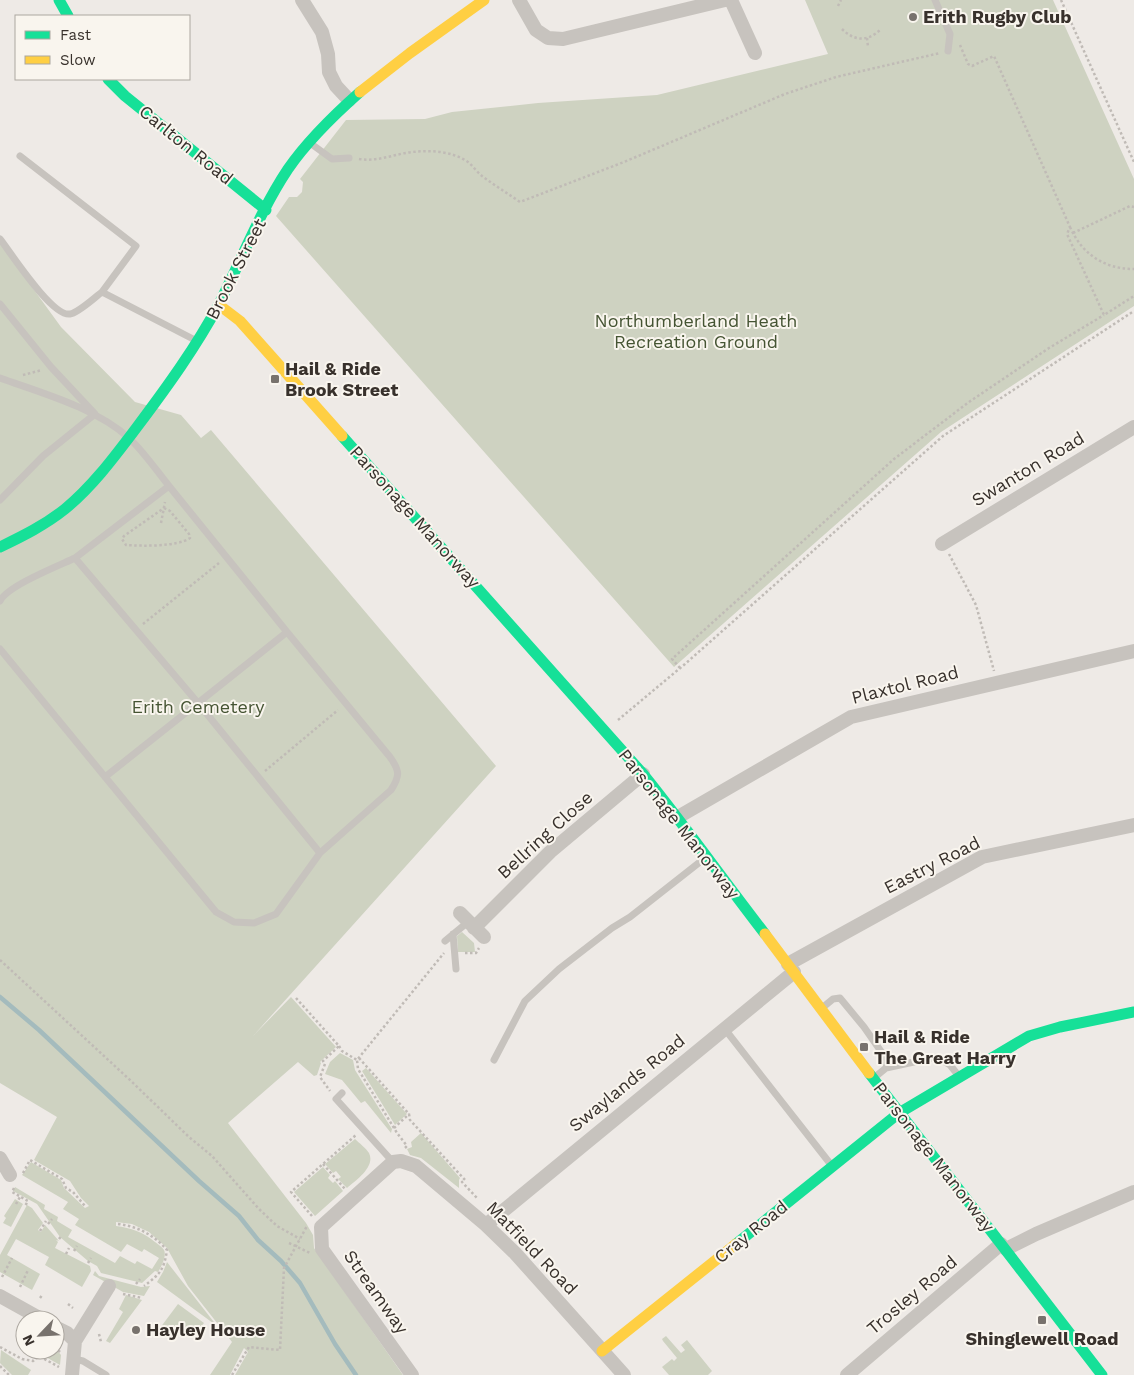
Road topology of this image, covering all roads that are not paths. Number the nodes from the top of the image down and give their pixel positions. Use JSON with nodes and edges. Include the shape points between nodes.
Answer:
{"nodes":[{"id":1,"x":59,"y":0,"type":"edge"},
{"id":2,"x":302,"y":0,"type":"edge"},
{"id":3,"x":484,"y":0,"type":"edge"},
{"id":4,"x":519,"y":0,"type":"edge"},
{"id":5,"x":725,"y":0,"type":"edge"},
{"id":6,"x":731,"y":0,"type":"edge"},
{"id":7,"x":935,"y":0,"type":"edge"},
{"id":8,"x":67,"y":15,"type":"edge"},
{"id":9,"x":948,"y":50,"type":"road end"},
{"id":10,"x":755,"y":53,"type":"dead end"},
{"id":11,"x":109,"y":80,"type":"edge"},
{"id":12,"x":349,"y":100,"type":"junction"},
{"id":13,"x":309,"y":142,"type":"junction"},
{"id":14,"x":20,"y":156,"type":"dead end"},
{"id":15,"x":349,"y":158,"type":"road end"},
{"id":16,"x":266,"y":210,"type":"junction"},
{"id":17,"x":0,"y":239,"type":"edge"},
{"id":18,"x":102,"y":292,"type":"junction"},
{"id":19,"x":0,"y":304,"type":"edge"},
{"id":20,"x":219,"y":304,"type":"junction"},
{"id":21,"x":197,"y":342,"type":"junction"},
{"id":22,"x":3,"y":379,"type":"edge"},
{"id":23,"x":95,"y":414,"type":"junction"},
{"id":24,"x":1134,"y":427,"type":"edge"},
{"id":25,"x":129,"y":438,"type":"junction"},
{"id":26,"x":169,"y":486,"type":"junction"},
{"id":27,"x":0,"y":500,"type":"edge"},
{"id":28,"x":942,"y":544,"type":"road end"},
{"id":29,"x":0,"y":547,"type":"edge"},
{"id":30,"x":75,"y":558,"type":"junction"},
{"id":31,"x":0,"y":601,"type":"edge"},
{"id":32,"x":287,"y":632,"type":"junction"},
{"id":33,"x":0,"y":649,"type":"edge"},
{"id":34,"x":1134,"y":651,"type":"edge"},
{"id":35,"x":198,"y":702,"type":"junction"},
{"id":36,"x":643,"y":774,"type":"junction"},
{"id":37,"x":106,"y":777,"type":"junction"},
{"id":38,"x":678,"y":817,"type":"junction"},
{"id":39,"x":1134,"y":825,"type":"edge"},
{"id":40,"x":320,"y":853,"type":"junction"},
{"id":41,"x":706,"y":857,"type":"junction"},
{"id":42,"x":471,"y":925,"type":"joint"},
{"id":43,"x":453,"y":934,"type":"junction"},
{"id":44,"x":445,"y":941,"type":"road end"},
{"id":45,"x":456,"y":968,"type":"dead end"},
{"id":46,"x":791,"y":968,"type":"junction"},
{"id":47,"x":820,"y":1009,"type":"junction"},
{"id":48,"x":1134,"y":1012,"type":"edge"},
{"id":49,"x":724,"y":1028,"type":"junction"},
{"id":50,"x":494,"y":1060,"type":"dead end"},
{"id":51,"x":886,"y":1068,"type":"junction"},
{"id":52,"x":872,"y":1078,"type":"junction"},
{"id":53,"x":960,"y":1078,"type":"junction"},
{"id":54,"x":342,"y":1093,"type":"dead end"},
{"id":55,"x":899,"y":1113,"type":"junction"},
{"id":56,"x":0,"y":1158,"type":"edge"},
{"id":57,"x":397,"y":1162,"type":"junction"},
{"id":58,"x":832,"y":1166,"type":"junction"},
{"id":59,"x":10,"y":1175,"type":"dead end"},
{"id":60,"x":1134,"y":1192,"type":"edge"},
{"id":61,"x":486,"y":1225,"type":"junction"},
{"id":62,"x":1004,"y":1246,"type":"junction"},
{"id":63,"x":109,"y":1286,"type":"dead end"},
{"id":64,"x":0,"y":1296,"type":"edge"},
{"id":65,"x":25,"y":1310,"type":"edge"},
{"id":66,"x":65,"y":1332,"type":"edge"},
{"id":67,"x":75,"y":1341,"type":"junction"},
{"id":68,"x":602,"y":1351,"type":"junction"},
{"id":69,"x":74,"y":1359,"type":"junction"},
{"id":70,"x":67,"y":1372,"type":"edge"},
{"id":71,"x":106,"y":1375,"type":"edge"},
{"id":72,"x":412,"y":1375,"type":"edge"},
{"id":73,"x":624,"y":1375,"type":"edge"},
{"id":74,"x":847,"y":1375,"type":"edge"},
{"id":75,"x":1102,"y":1375,"type":"edge"}],
"edges":[{"from":1,"to":8,"type":"street"},
{"from":2,"to":12,"type":"street","via":[[322,32],[332,79]]},
{"from":3,"to":12,"type":"street","name":"Brook Street"},
{"from":4,"to":5,"type":"street","via":[[536,30],[548,38],[563,39]]},
{"from":6,"to":10,"type":"street"},
{"from":7,"to":9,"type":"lane","via":[[950,34]]},
{"from":11,"to":16,"type":"street","name":"Carlton Road"},
{"from":12,"to":13,"type":"street","name":"Brook Street"},
{"from":13,"to":15,"type":"lane","via":[[332,159]]},
{"from":13,"to":16,"type":"street","name":"Brook Street"},
{"from":14,"to":18,"type":"lane","via":[[136,246]]},
{"from":16,"to":20,"type":"street","name":"Brook Street"},
{"from":17,"to":18,"type":"lane","via":[[58,311],[70,314]]},
{"from":18,"to":21,"type":"lane"},
{"from":19,"to":23,"type":"lane","via":[[51,367]]},
{"from":20,"to":21,"type":"street","name":"Brook Street"},
{"from":20,"to":36,"type":"street","name":"Parsonage Manorway","via":[[240,321]]},
{"from":21,"to":25,"type":"street","name":"Brook Street"},
{"from":22,"to":23,"type":"lane"},
{"from":23,"to":25,"type":"lane"},
{"from":23,"to":27,"type":"lane","via":[[43,456]]},
{"from":24,"to":28,"type":"street","name":"Swanton Road"},
{"from":25,"to":26,"type":"lane"},
{"from":25,"to":29,"type":"street","name":"Brook Street","via":[[80,496],[53,518]]},
{"from":26,"to":30,"type":"lane"},
{"from":26,"to":32,"type":"lane"},
{"from":30,"to":31,"type":"lane","via":[[20,584]]},
{"from":30,"to":35,"type":"lane"},
{"from":32,"to":35,"type":"lane"},
{"from":32,"to":40,"type":"lane","via":[[398,768],[398,780],[391,790]]},
{"from":33,"to":37,"type":"lane"},
{"from":34,"to":38,"type":"street","name":"Plaxtol Road","via":[[851,717]]},
{"from":35,"to":37,"type":"lane"},
{"from":35,"to":40,"type":"lane"},
{"from":36,"to":38,"type":"street","name":"Parsonage Manorway"},
{"from":36,"to":42,"type":"street","name":"Bellring Close","via":[[550,852]]},
{"from":37,"to":40,"type":"lane","via":[[216,912],[234,922],[254,923],[276,914]]},
{"from":38,"to":41,"type":"street","name":"Parsonage Manorway"},
{"from":39,"to":46,"type":"street","name":"Eastry Road","via":[[982,857]]},
{"from":41,"to":46,"type":"street","name":"Parsonage Manorway"},
{"from":41,"to":50,"type":"lane","via":[[567,963],[525,1001]]},
{"from":42,"to":43,"type":"lane"},
{"from":43,"to":44,"type":"lane"},
{"from":43,"to":45,"type":"lane"},
{"from":46,"to":47,"type":"street","name":"Parsonage Manorway"},
{"from":46,"to":49,"type":"street","name":"Swaylands Road"},
{"from":47,"to":51,"type":"lane","via":[[840,998],[886,1060]]},
{"from":47,"to":52,"type":"street","name":"Parsonage Manorway"},
{"from":48,"to":53,"type":"street","name":"Cray Road","via":[[1029,1036]]},
{"from":49,"to":58,"type":"lane"},
{"from":49,"to":61,"type":"street","name":"Swaylands Road"},
{"from":51,"to":52,"type":"lane"},
{"from":51,"to":53,"type":"lane","via":[[937,1057],[950,1065]]},
{"from":52,"to":55,"type":"street","name":"Parsonage Manorway"},
{"from":53,"to":55,"type":"street","name":"Cray Road"},
{"from":54,"to":57,"type":"lane","via":[[336,1099]]},
{"from":55,"to":58,"type":"street","name":"Cray Road"},
{"from":55,"to":62,"type":"street","name":"Parsonage Manorway"},
{"from":56,"to":59,"type":"street"},
{"from":57,"to":61,"type":"street","name":"Matfield Road","via":[[416,1166]]},
{"from":57,"to":72,"type":"street","name":"Streamway","via":[[321,1227],[322,1249]]},
{"from":58,"to":68,"type":"street","name":"Cray Road"},
{"from":60,"to":62,"type":"street"},
{"from":61,"to":68,"type":"street","name":"Matfield Road"},
{"from":62,"to":74,"type":"street","name":"Trosley Road"},
{"from":62,"to":75,"type":"street","name":"Parsonage Manorway"},
{"from":63,"to":67,"type":"street"},
{"from":64,"to":65,"type":"street"},
{"from":66,"to":67,"type":"street"},
{"from":67,"to":69,"type":"street"},
{"from":68,"to":73,"type":"street","name":"Matfield Road"},
{"from":69,"to":70,"type":"street"},
{"from":69,"to":71,"type":"lane"}]}
